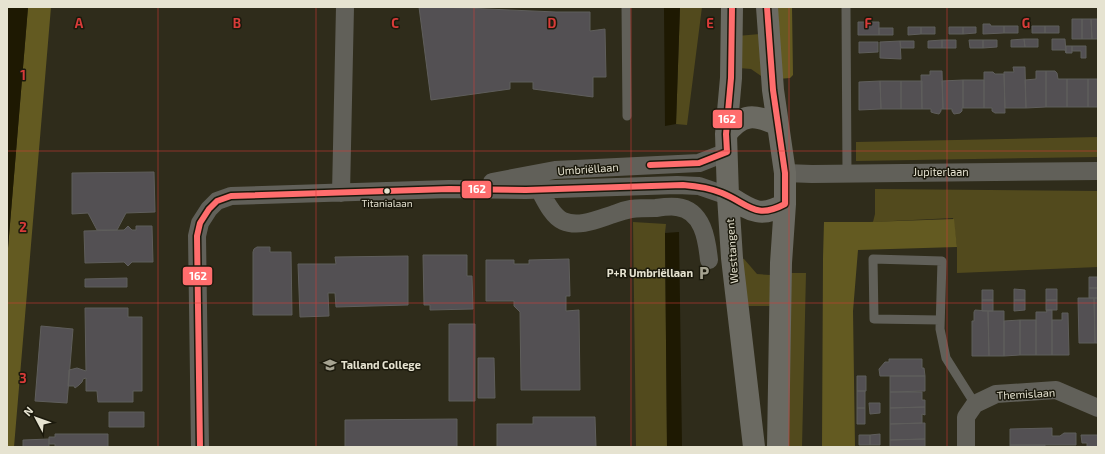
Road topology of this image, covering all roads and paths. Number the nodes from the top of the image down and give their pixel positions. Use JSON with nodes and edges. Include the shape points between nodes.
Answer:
{"nodes":[{"id":1,"x":346,"y":7,"type":"edge"},
{"id":2,"x":626,"y":7,"type":"edge"},
{"id":3,"x":732,"y":7,"type":"edge"},
{"id":4,"x":767,"y":7,"type":"edge"},
{"id":5,"x":846,"y":7,"type":"edge"},
{"id":6,"x":627,"y":116,"type":"dead end"},
{"id":7,"x":778,"y":125,"type":"junction"},
{"id":8,"x":726,"y":143,"type":"junction"},
{"id":9,"x":1098,"y":171,"type":"edge"},
{"id":10,"x":785,"y":173,"type":"junction"},
{"id":11,"x":847,"y":173,"type":"junction"},
{"id":12,"x":449,"y":189,"type":"junction"},
{"id":13,"x":539,"y":189,"type":"junction"},
{"id":14,"x":341,"y":193,"type":"junction"},
{"id":15,"x":728,"y":196,"type":"junction"},
{"id":16,"x":784,"y":204,"type":"junction"},
{"id":17,"x":709,"y":260,"type":"dead end"},
{"id":18,"x":940,"y":320,"type":"junction"},
{"id":19,"x":975,"y":404,"type":"junction"},
{"id":20,"x":1098,"y":408,"type":"edge"},
{"id":21,"x":200,"y":447,"type":"edge"},
{"id":22,"x":754,"y":447,"type":"edge"},
{"id":23,"x":778,"y":447,"type":"edge"},
{"id":24,"x":966,"y":447,"type":"edge"}],
"edges":[{"from":1,"to":14,"type":"street"},
{"from":2,"to":6,"type":"lane"},
{"from":3,"to":8,"type":"main road","name":"Westtangent","via":[[731,78]]},
{"from":4,"to":7,"type":"main road"},
{"from":5,"to":11,"type":"lane"},
{"from":7,"to":8,"type":"main road","via":[[764,118],[746,118],[732,126]]},
{"from":7,"to":10,"type":"main road"},
{"from":8,"to":12,"type":"street","name":"Umbriëllaan","via":[[699,162],[555,170]]},
{"from":8,"to":15,"type":"main road","name":"Westtangent"},
{"from":9,"to":11,"type":"street","name":"Jupiterlaan"},
{"from":10,"to":11,"type":"street","name":"Jupiterlaan"},
{"from":10,"to":16,"type":"main road"},
{"from":12,"to":13,"type":"street","name":"Umbriëllaan"},
{"from":12,"to":14,"type":"street","name":"Umbriëllaan"},
{"from":13,"to":15,"type":"street","name":"Umbriëllaan","via":[[683,185],[699,186]]},
{"from":13,"to":17,"type":"street","via":[[556,215],[574,224],[631,209],[677,207],[686,210],[696,216],[706,235]]},
{"from":14,"to":21,"type":"street","name":"Umbriëllaan","via":[[231,196],[217,202],[200,223],[197,236]]},
{"from":15,"to":16,"type":"main road","via":[[758,212],[773,210]]},
{"from":15,"to":22,"type":"main road","name":"Westtangent","via":[[732,258]]},
{"from":16,"to":23,"type":"main road"},
{"from":18,"to":18,"type":"lane","via":[[874,319],[873,259],[942,261]]},
{"from":18,"to":19,"type":"lane","via":[[946,358]]},
{"from":19,"to":20,"type":"street","name":"Themislaan","via":[[996,394],[1056,390]]},
{"from":19,"to":24,"type":"street","via":[[966,417]]}]}
